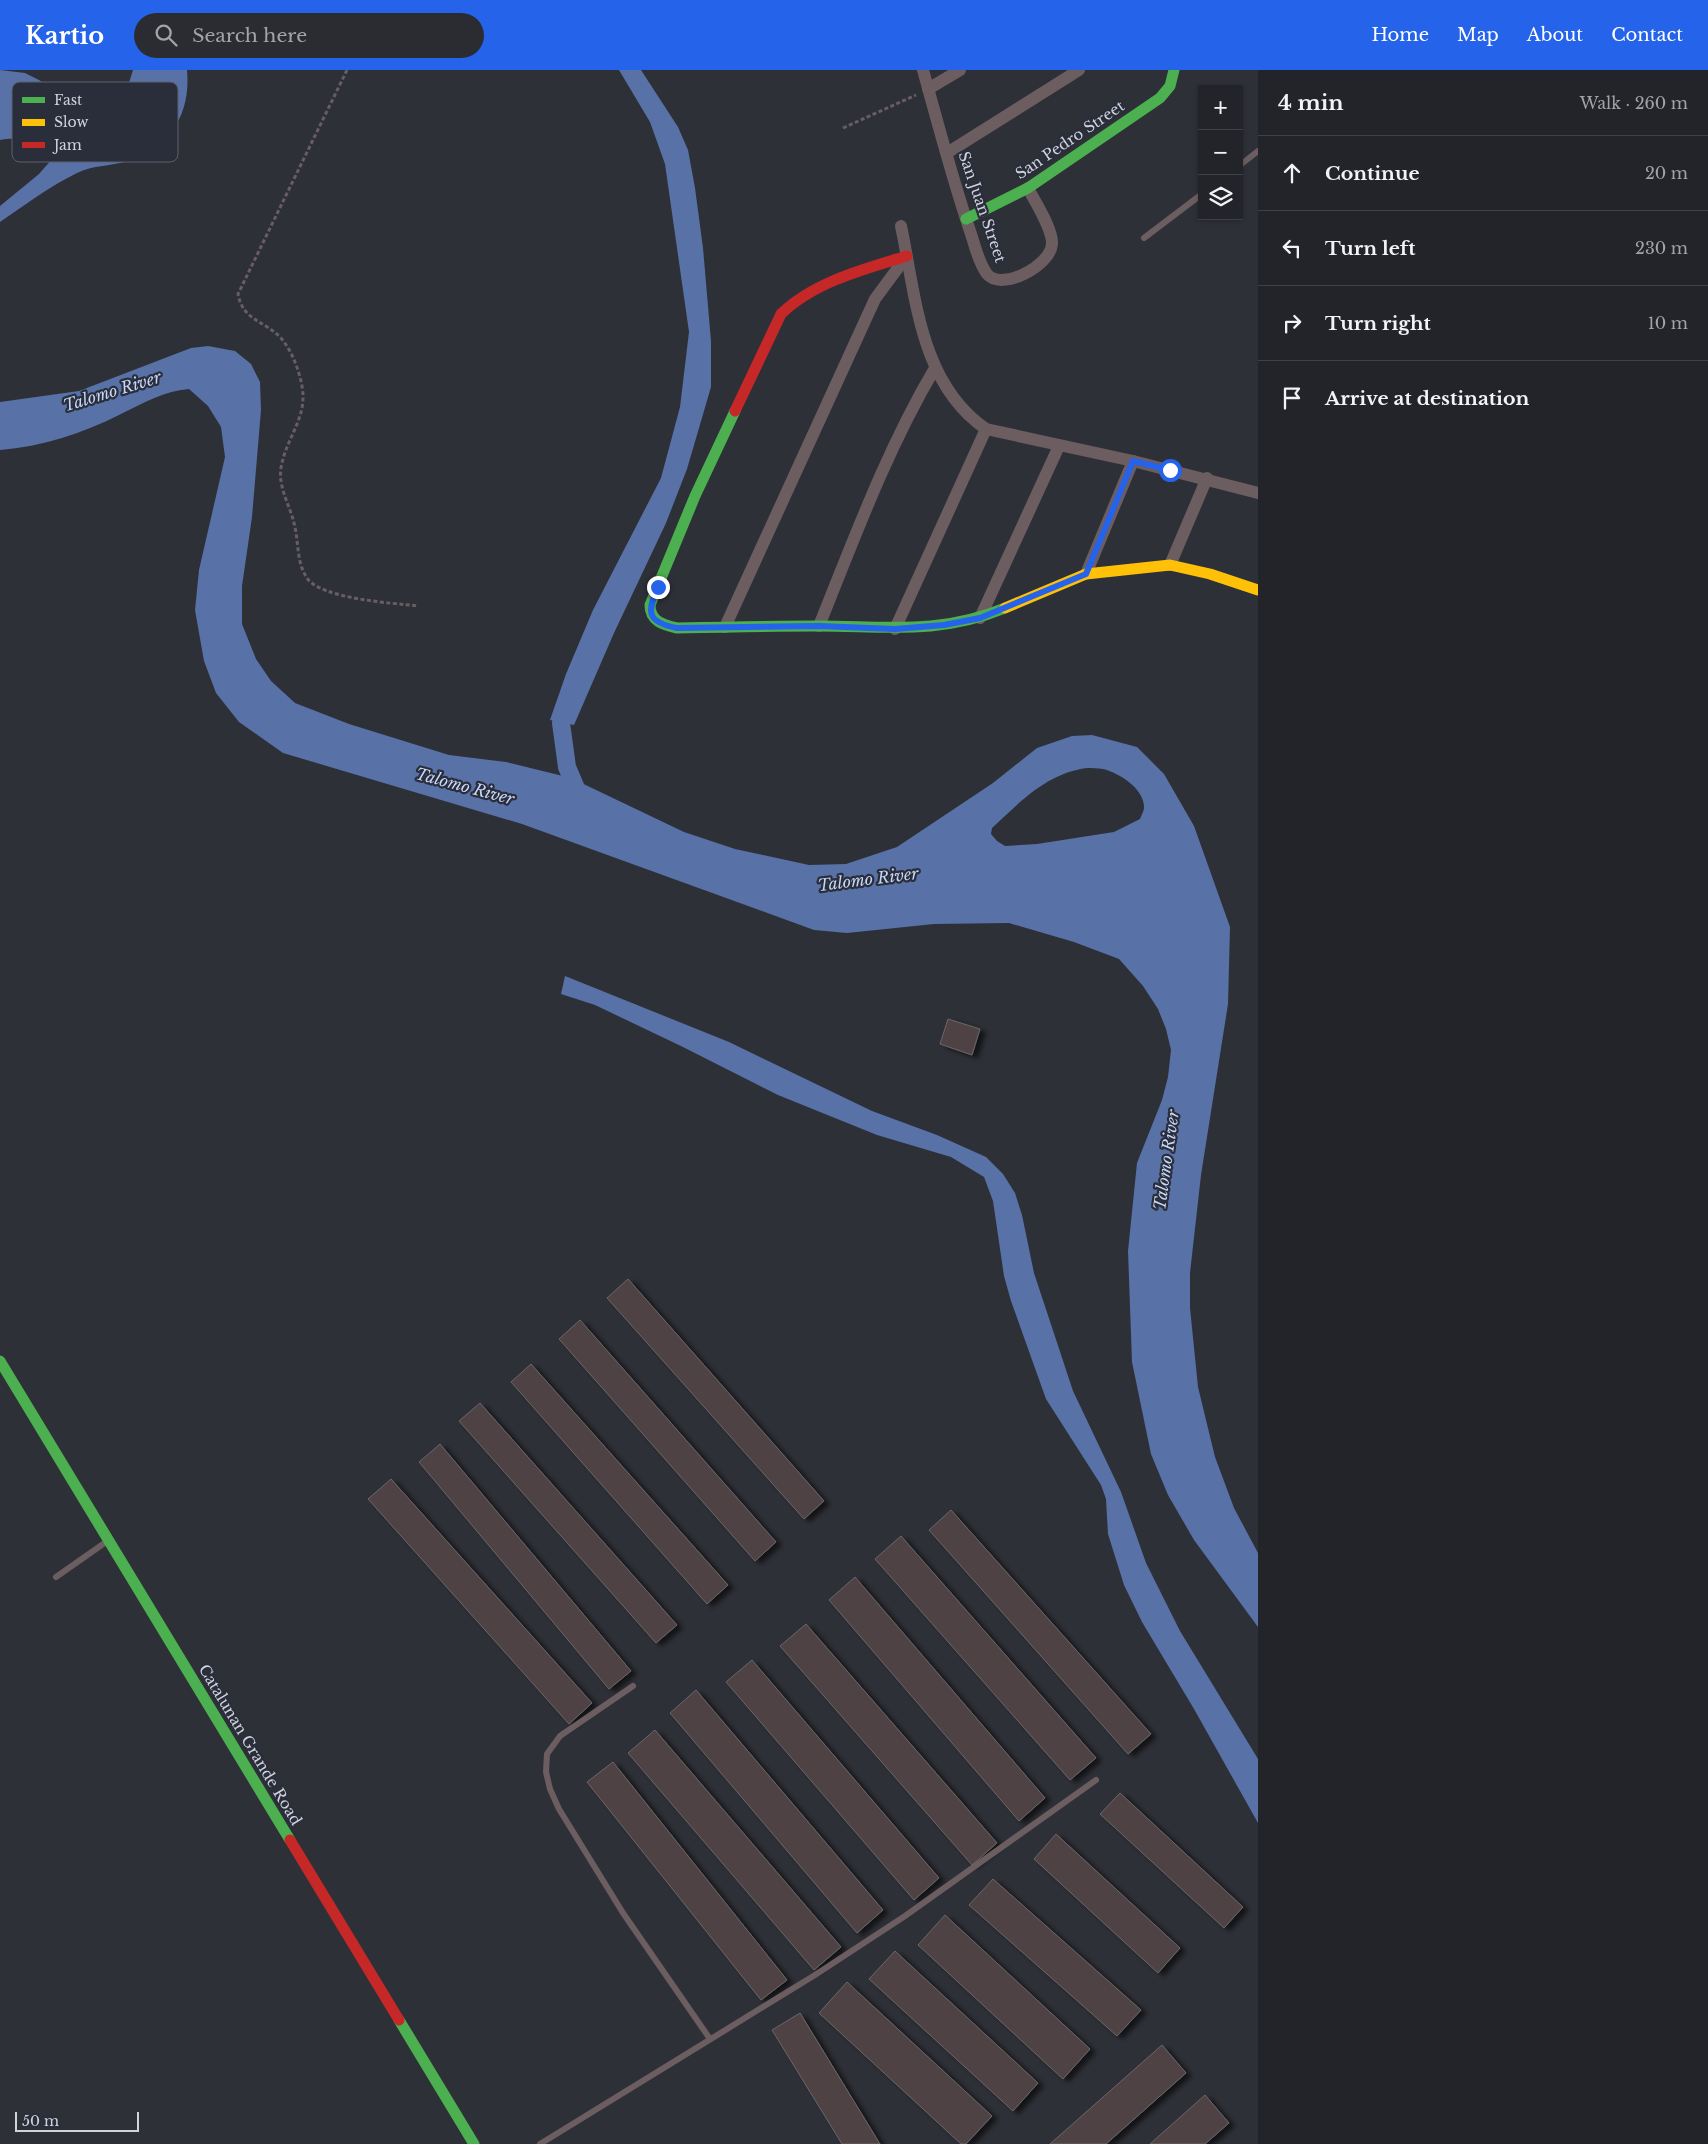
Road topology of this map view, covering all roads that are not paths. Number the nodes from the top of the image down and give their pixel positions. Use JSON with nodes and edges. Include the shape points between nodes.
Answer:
{"nodes":[{"id":1,"x":923,"y":70,"type":"edge"},
{"id":2,"x":960,"y":70,"type":"edge"},
{"id":3,"x":1079,"y":70,"type":"edge"},
{"id":4,"x":1174,"y":70,"type":"edge"},
{"id":5,"x":928,"y":89,"type":"junction"},
{"id":6,"x":1258,"y":152,"type":"edge"},
{"id":7,"x":947,"y":153,"type":"junction"},
{"id":8,"x":1243,"y":163,"type":"edge"},
{"id":9,"x":1028,"y":188,"type":"junction"},
{"id":10,"x":1198,"y":197,"type":"edge"},
{"id":11,"x":966,"y":219,"type":"junction"},
{"id":12,"x":901,"y":226,"type":"dead end"},
{"id":13,"x":1144,"y":238,"type":"dead end"},
{"id":14,"x":907,"y":256,"type":"junction"},
{"id":15,"x":936,"y":368,"type":"junction"},
{"id":16,"x":986,"y":429,"type":"junction"},
{"id":17,"x":1059,"y":446,"type":"junction"},
{"id":18,"x":1133,"y":461,"type":"junction"},
{"id":19,"x":1207,"y":478,"type":"junction"},
{"id":20,"x":1258,"y":492,"type":"edge"},
{"id":21,"x":1170,"y":565,"type":"junction"},
{"id":22,"x":1086,"y":574,"type":"junction"},
{"id":23,"x":1258,"y":590,"type":"edge"},
{"id":24,"x":980,"y":618,"type":"junction"},
{"id":25,"x":819,"y":626,"type":"junction"},
{"id":26,"x":725,"y":627,"type":"junction"},
{"id":27,"x":895,"y":629,"type":"junction"},
{"id":28,"x":0,"y":1361,"type":"edge"},
{"id":29,"x":108,"y":1540,"type":"junction"},
{"id":30,"x":56,"y":1576,"type":"dead end"},
{"id":31,"x":633,"y":1686,"type":"dead end"},
{"id":32,"x":1096,"y":1780,"type":"dead end"},
{"id":33,"x":710,"y":2039,"type":"junction"},
{"id":34,"x":474,"y":2144,"type":"edge"},
{"id":35,"x":540,"y":2144,"type":"edge"}],
"edges":[{"from":1,"to":5,"type":"street","name":"San Juan Street"},
{"from":2,"to":5,"type":"street"},
{"from":3,"to":7,"type":"street"},
{"from":4,"to":9,"type":"street","name":"San Pedro Street","via":[[1169,90],[1160,98]]},
{"from":5,"to":7,"type":"street","name":"San Juan Street"},
{"from":6,"to":8,"type":"lane"},
{"from":7,"to":11,"type":"street","name":"San Juan Street"},
{"from":9,"to":11,"type":"street","name":"San Pedro Street"},
{"from":9,"to":11,"type":"street","name":"San Juan Street","via":[[1051,235],[1052,245],[1048,256],[1039,265],[1010,280],[992,279],[981,264]]},
{"from":10,"to":13,"type":"lane"},
{"from":12,"to":14,"type":"street"},
{"from":14,"to":15,"type":"street","via":[[924,338]]},
{"from":14,"to":26,"type":"street","via":[[875,299]]},
{"from":14,"to":26,"type":"street","via":[[847,275],[793,302],[781,314],[694,496],[649,610],[664,626]]},
{"from":15,"to":16,"type":"street","via":[[962,409]]},
{"from":15,"to":25,"type":"street","via":[[908,417],[873,494]]},
{"from":16,"to":17,"type":"street"},
{"from":16,"to":27,"type":"street"},
{"from":17,"to":18,"type":"street"},
{"from":17,"to":24,"type":"street"},
{"from":18,"to":19,"type":"street"},
{"from":18,"to":22,"type":"street"},
{"from":19,"to":20,"type":"street"},
{"from":19,"to":21,"type":"street"},
{"from":21,"to":22,"type":"street"},
{"from":21,"to":23,"type":"street"},
{"from":22,"to":24,"type":"street"},
{"from":24,"to":27,"type":"street"},
{"from":25,"to":26,"type":"street"},
{"from":25,"to":27,"type":"street"},
{"from":28,"to":29,"type":"street","name":"Catalunan Grande Road"},
{"from":29,"to":30,"type":"lane"},
{"from":29,"to":34,"type":"street","name":"Catalunan Grande Road"},
{"from":31,"to":33,"type":"lane","via":[[560,1736],[547,1754],[546,1772],[559,1809],[623,1914]]},
{"from":32,"to":33,"type":"lane","via":[[905,1916]]},
{"from":33,"to":35,"type":"lane"}]}
